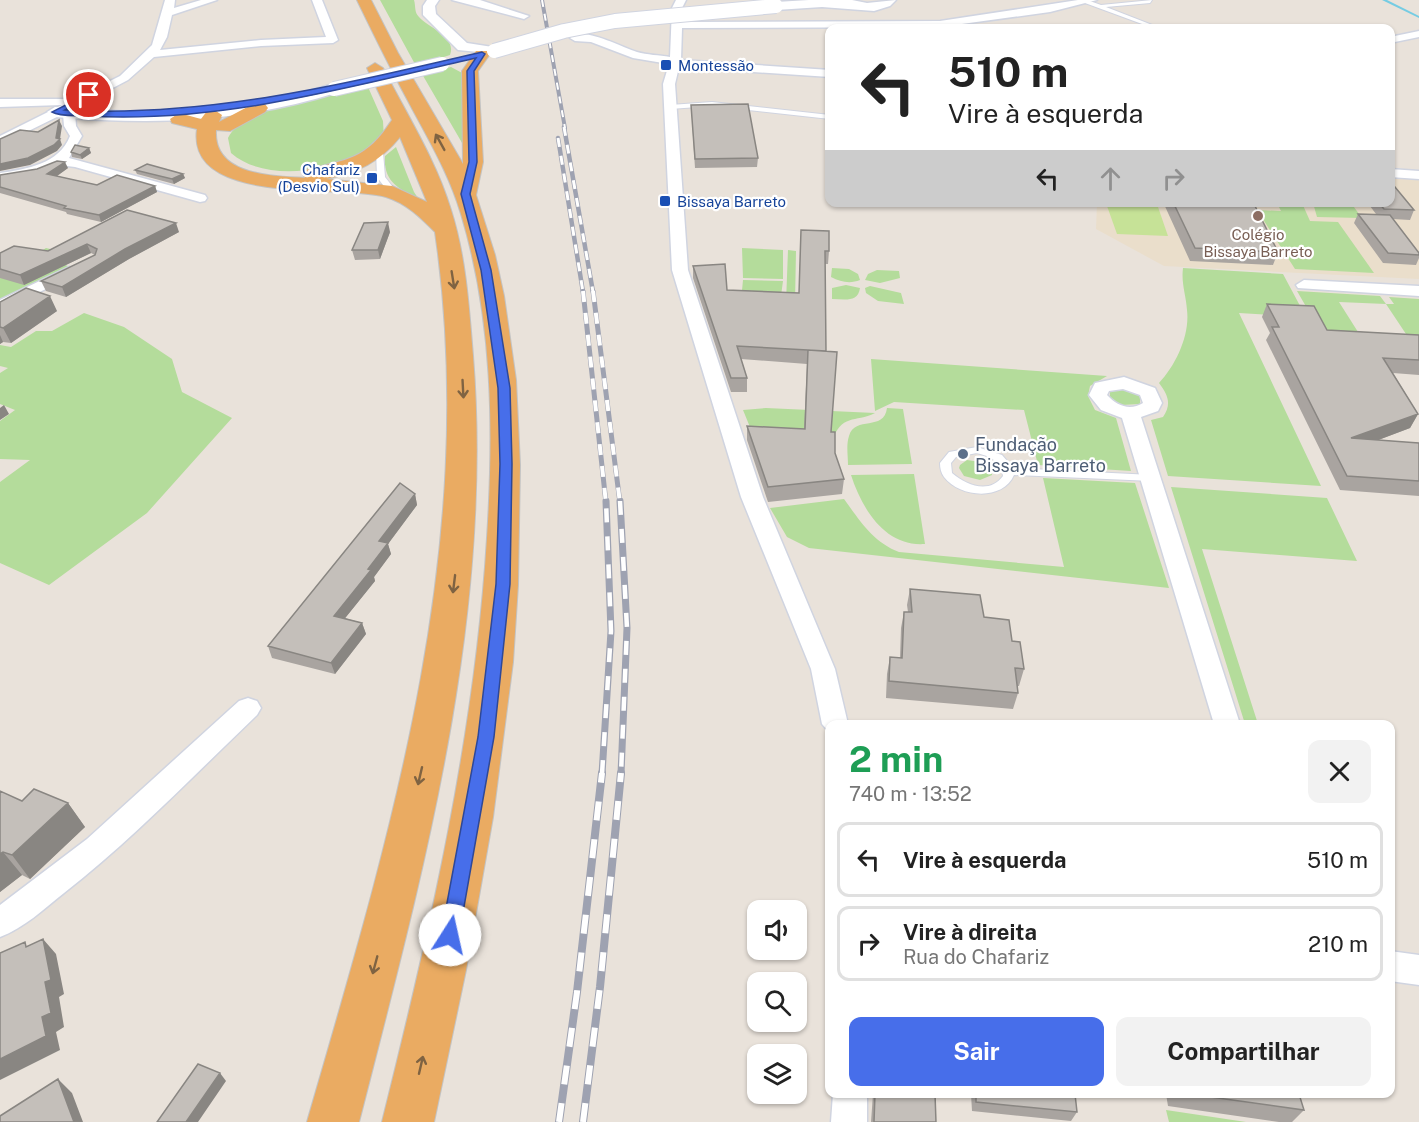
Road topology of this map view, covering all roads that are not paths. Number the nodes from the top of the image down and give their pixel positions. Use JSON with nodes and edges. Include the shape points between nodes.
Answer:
{"nodes":[{"id":1,"x":170,"y":0,"type":"edge"},
{"id":2,"x":212,"y":0,"type":"edge"},
{"id":3,"x":317,"y":0,"type":"edge"},
{"id":4,"x":364,"y":0,"type":"edge"},
{"id":5,"x":433,"y":0,"type":"edge"},
{"id":6,"x":457,"y":0,"type":"edge"},
{"id":7,"x":681,"y":0,"type":"edge"},
{"id":8,"x":890,"y":0,"type":"edge"},
{"id":9,"x":826,"y":1,"type":"edge"},
{"id":10,"x":1150,"y":1,"type":"edge"},
{"id":11,"x":1093,"y":3,"type":"edge"},
{"id":12,"x":852,"y":10,"type":"edge"},
{"id":13,"x":168,"y":13,"type":"junction"},
{"id":14,"x":524,"y":16,"type":"dead end"},
{"id":15,"x":1147,"y":24,"type":"edge"},
{"id":16,"x":678,"y":25,"type":"junction"},
{"id":17,"x":1419,"y":34,"type":"edge"},
{"id":18,"x":575,"y":38,"type":"dead end"},
{"id":19,"x":1395,"y":39,"type":"edge"},
{"id":20,"x":154,"y":54,"type":"junction"},
{"id":21,"x":368,"y":55,"type":"dead end"},
{"id":22,"x":466,"y":55,"type":"junction"},
{"id":23,"x":675,"y":62,"type":"junction"},
{"id":24,"x":825,"y":74,"type":"edge"},
{"id":25,"x":334,"y":89,"type":"junction"},
{"id":26,"x":0,"y":103,"type":"edge"},
{"id":27,"x":670,"y":107,"type":"junction"},
{"id":28,"x":67,"y":108,"type":"junction"},
{"id":29,"x":259,"y":108,"type":"joint"},
{"id":30,"x":114,"y":115,"type":"junction"},
{"id":31,"x":825,"y":116,"type":"edge"},
{"id":32,"x":179,"y":119,"type":"joint"},
{"id":33,"x":214,"y":119,"type":"junction"},
{"id":34,"x":401,"y":121,"type":"junction"},
{"id":35,"x":0,"y":141,"type":"edge"},
{"id":36,"x":379,"y":152,"type":"junction"},
{"id":37,"x":56,"y":161,"type":"junction"},
{"id":38,"x":1395,"y":173,"type":"edge"},
{"id":39,"x":1419,"y":175,"type":"edge"},
{"id":40,"x":0,"y":177,"type":"edge"},
{"id":41,"x":392,"y":191,"type":"junction"},
{"id":42,"x":466,"y":194,"type":"junction"},
{"id":43,"x":200,"y":198,"type":"dead end"},
{"id":44,"x":444,"y":229,"type":"junction"},
{"id":45,"x":82,"y":266,"type":"edge"},
{"id":46,"x":1304,"y":285,"type":"dead end"},
{"id":47,"x":1419,"y":291,"type":"edge"},
{"id":48,"x":0,"y":306,"type":"edge"},
{"id":49,"x":1130,"y":413,"type":"dead end"},
{"id":50,"x":1009,"y":471,"type":"junction"},
{"id":51,"x":1152,"y":478,"type":"junction"},
{"id":52,"x":248,"y":708,"type":"dead end"},
{"id":53,"x":835,"y":720,"type":"edge"},
{"id":54,"x":1226,"y":720,"type":"edge"},
{"id":55,"x":0,"y":923,"type":"edge"},
{"id":56,"x":1395,"y":967,"type":"edge"},
{"id":57,"x":1419,"y":970,"type":"edge"},
{"id":58,"x":850,"y":1098,"type":"edge"},
{"id":59,"x":333,"y":1122,"type":"edge"},
{"id":60,"x":408,"y":1122,"type":"edge"},
{"id":61,"x":849,"y":1122,"type":"edge"}],
"edges":[{"from":1,"to":13,"type":"street"},
{"from":2,"to":13,"type":"street"},
{"from":3,"to":20,"type":"street","via":[[333,40]]},
{"from":42,"to":4,"type":"highway","one_way":true},
{"from":5,"to":22,"type":"street","via":[[430,15]]},
{"from":6,"to":14,"type":"street"},
{"from":7,"to":16,"type":"street","via":[[677,8]]},
{"from":8,"to":12,"type":"street"},
{"from":9,"to":12,"type":"street"},
{"from":9,"to":22,"type":"street","bridge":true,"via":[[615,21]]},
{"from":10,"to":11,"type":"lane"},
{"from":11,"to":12,"type":"street","via":[[940,24]]},
{"from":11,"to":15,"type":"lane"},
{"from":12,"to":16,"type":"street"},
{"from":13,"to":20,"type":"street"},
{"from":16,"to":23,"type":"street"},
{"from":17,"to":19,"type":"street"},
{"from":18,"to":23,"type":"street","via":[[593,39],[637,56]]},
{"from":20,"to":28,"type":"street","via":[[124,78]]},
{"from":21,"to":34,"type":"highway"},
{"from":22,"to":25,"type":"street","bridge":true},
{"from":22,"to":42,"type":"highway","via":[[473,162]]},
{"from":23,"to":24,"type":"street"},
{"from":23,"to":27,"type":"street","via":[[669,84]]},
{"from":25,"to":29,"type":"street"},
{"from":25,"to":33,"type":"street"},
{"from":26,"to":28,"type":"street"},
{"from":27,"to":31,"type":"lane","via":[[712,104]]},
{"from":27,"to":53,"type":"street","via":[[680,270],[752,497],[823,669]]},
{"from":28,"to":30,"type":"street"},
{"from":28,"to":35,"type":"street"},
{"from":28,"to":37,"type":"street","via":[[75,141]]},
{"from":29,"to":33,"type":"highway"},
{"from":30,"to":32,"type":"street"},
{"from":30,"to":33,"type":"street"},
{"from":32,"to":33,"type":"highway"},
{"from":33,"to":36,"type":"highway","via":[[222,149],[236,163],[258,171],[319,173],[352,166]]},
{"from":33,"to":41,"type":"highway","via":[[207,153],[219,167],[247,178]]},
{"from":34,"to":36,"type":"highway"},
{"from":34,"to":44,"type":"highway","via":[[436,197]]},
{"from":36,"to":41,"type":"lane","via":[[381,177]]},
{"from":37,"to":40,"type":"street"},
{"from":37,"to":43,"type":"street","via":[[77,163]]},
{"from":38,"to":39,"type":"street"},
{"from":41,"to":44,"type":"highway","via":[[424,208]]},
{"from":60,"to":42,"type":"highway","one_way":true,"via":[[442,979],[486,737],[503,584],[504,388],[486,270]]},
{"from":44,"to":59,"type":"highway","one_way":true,"via":[[464,394],[463,471],[454,585],[428,743],[382,939]]},
{"from":45,"to":48,"type":"street"},
{"from":46,"to":47,"type":"street"},
{"from":49,"to":51,"type":"street"},
{"from":50,"to":50,"type":"lane","via":[[1002,460],[977,450],[953,454],[945,468],[958,484],[976,489],[1002,486]]},
{"from":50,"to":51,"type":"lane"},
{"from":51,"to":54,"type":"street"},
{"from":52,"to":55,"type":"street","via":[[93,851],[40,896]]},
{"from":56,"to":57,"type":"street"},
{"from":58,"to":61,"type":"street"}]}
